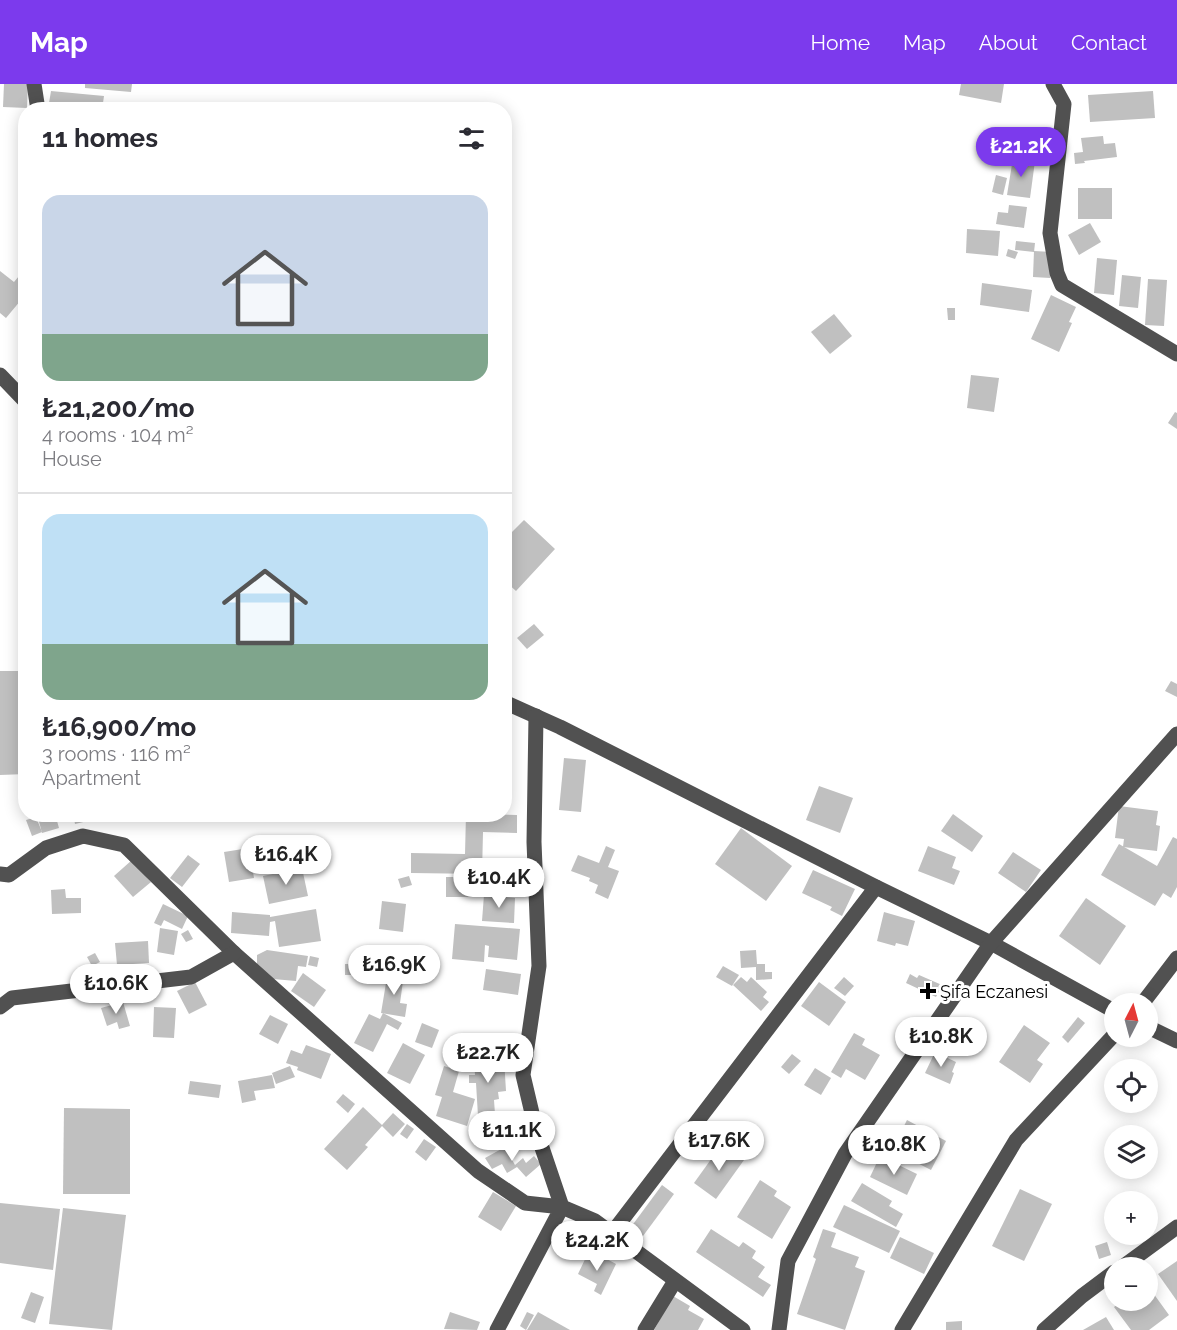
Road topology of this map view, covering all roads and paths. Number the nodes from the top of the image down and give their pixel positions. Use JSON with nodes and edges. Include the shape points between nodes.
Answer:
{"nodes":[{"id":1,"x":34,"y":84,"type":"edge"},
{"id":2,"x":1053,"y":84,"type":"edge"},
{"id":3,"x":37,"y":102,"type":"edge"},
{"id":4,"x":1177,"y":354,"type":"edge"},
{"id":5,"x":0,"y":375,"type":"edge"},
{"id":6,"x":18,"y":394,"type":"edge"},
{"id":7,"x":512,"y":706,"type":"edge"},
{"id":8,"x":536,"y":716,"type":"junction"},
{"id":9,"x":1177,"y":734,"type":"edge"},
{"id":10,"x":0,"y":874,"type":"edge"},
{"id":11,"x":876,"y":887,"type":"junction"},
{"id":12,"x":992,"y":943,"type":"junction"},
{"id":13,"x":234,"y":953,"type":"junction"},
{"id":14,"x":1177,"y":958,"type":"edge"},
{"id":15,"x":1150,"y":993,"type":"edge"},
{"id":16,"x":1104,"y":1005,"type":"edge"},
{"id":17,"x":0,"y":1007,"type":"edge"},
{"id":18,"x":1158,"y":1032,"type":"edge"},
{"id":19,"x":1177,"y":1041,"type":"edge"},
{"id":20,"x":1104,"y":1046,"type":"edge"},
{"id":21,"x":562,"y":1207,"type":"junction"},
{"id":22,"x":1177,"y":1227,"type":"edge"},
{"id":23,"x":612,"y":1233,"type":"junction"},
{"id":24,"x":1136,"y":1257,"type":"edge"},
{"id":25,"x":1104,"y":1280,"type":"edge"},
{"id":26,"x":675,"y":1281,"type":"junction"},
{"id":27,"x":497,"y":1330,"type":"edge"},
{"id":28,"x":645,"y":1330,"type":"edge"},
{"id":29,"x":743,"y":1330,"type":"edge"},
{"id":30,"x":779,"y":1330,"type":"edge"},
{"id":31,"x":902,"y":1330,"type":"edge"},
{"id":32,"x":1044,"y":1330,"type":"edge"}],
"edges":[{"from":1,"to":3,"type":"street"},
{"from":2,"to":4,"type":"street","via":[[1064,104],[1050,233],[1062,285]]},
{"from":5,"to":6,"type":"street"},
{"from":7,"to":8,"type":"street"},
{"from":8,"to":11,"type":"street"},
{"from":8,"to":21,"type":"street","via":[[534,842],[539,966],[523,1075],[536,1130]]},
{"from":9,"to":12,"type":"street"},
{"from":10,"to":13,"type":"street","via":[[9,875],[46,848],[84,836],[124,845]]},
{"from":11,"to":12,"type":"street"},
{"from":11,"to":23,"type":"street"},
{"from":12,"to":16,"type":"street"},
{"from":12,"to":30,"type":"street","via":[[845,1154],[788,1261]]},
{"from":13,"to":17,"type":"street","via":[[190,976],[12,998]]},
{"from":13,"to":21,"type":"street","via":[[478,1171],[525,1203]]},
{"from":14,"to":15,"type":"street"},
{"from":18,"to":19,"type":"street"},
{"from":20,"to":31,"type":"street","via":[[1016,1140]]},
{"from":21,"to":23,"type":"street"},
{"from":21,"to":27,"type":"street"},
{"from":22,"to":24,"type":"street"},
{"from":23,"to":26,"type":"street"},
{"from":25,"to":32,"type":"street"},
{"from":26,"to":28,"type":"street"},
{"from":26,"to":29,"type":"street"}]}
